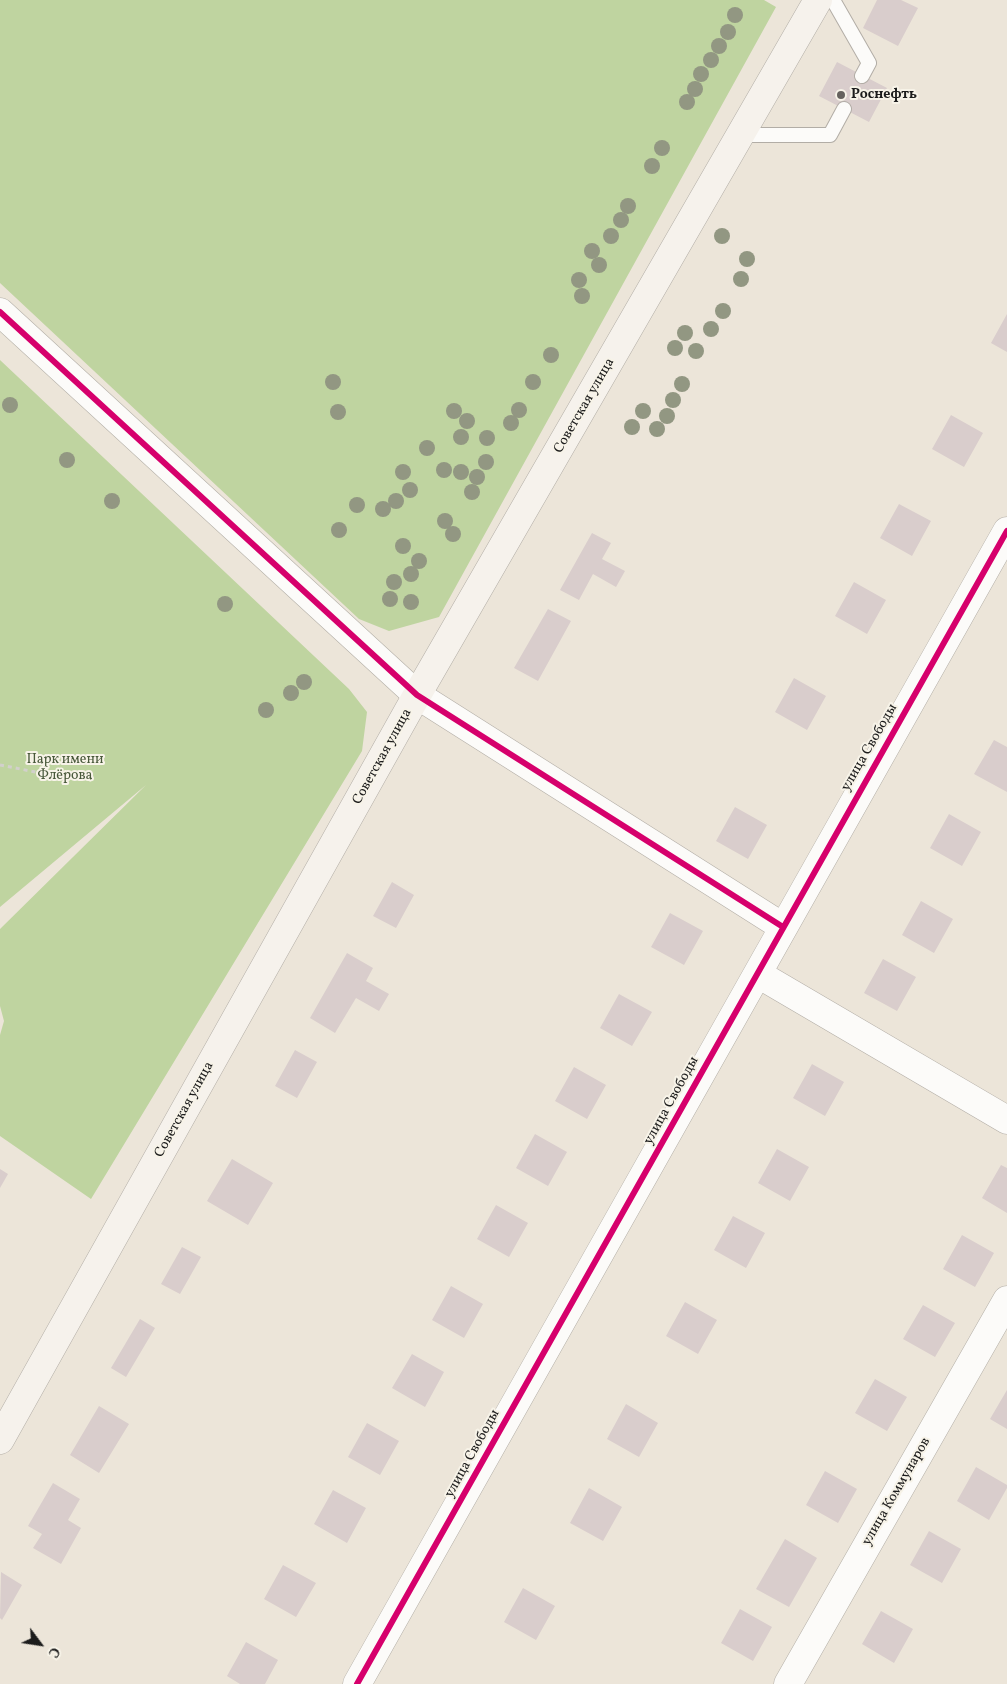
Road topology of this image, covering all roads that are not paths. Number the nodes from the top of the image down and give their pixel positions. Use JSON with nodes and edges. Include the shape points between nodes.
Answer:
{"nodes":[{"id":1,"x":818,"y":0,"type":"edge"},
{"id":2,"x":833,"y":0,"type":"edge"},
{"id":3,"x":862,"y":76,"type":"dead end"},
{"id":4,"x":844,"y":109,"type":"dead end"},
{"id":5,"x":741,"y":135,"type":"junction"},
{"id":6,"x":0,"y":312,"type":"edge"},
{"id":7,"x":1007,"y":530,"type":"edge"},
{"id":8,"x":418,"y":695,"type":"junction"},
{"id":9,"x":783,"y":927,"type":"junction"},
{"id":10,"x":758,"y":974,"type":"junction"},
{"id":11,"x":1007,"y":1120,"type":"edge"},
{"id":12,"x":1007,"y":1300,"type":"edge"},
{"id":13,"x":0,"y":1440,"type":"edge"},
{"id":14,"x":357,"y":1684,"type":"edge"},
{"id":15,"x":788,"y":1684,"type":"edge"}],
"edges":[{"from":1,"to":5,"type":"main road","name":"Советская улица"},
{"from":2,"to":3,"type":"lane","via":[[869,63]]},
{"from":4,"to":5,"type":"lane","via":[[830,135]]},
{"from":5,"to":8,"type":"main road","name":"Советская улица"},
{"from":6,"to":8,"type":"street"},
{"from":7,"to":9,"type":"street","name":"улица Свободы"},
{"from":8,"to":9,"type":"street"},
{"from":8,"to":13,"type":"main road","name":"Советская улица"},
{"from":9,"to":10,"type":"street","name":"улица Свободы"},
{"from":10,"to":11,"type":"street"},
{"from":10,"to":14,"type":"street","name":"улица Свободы"},
{"from":12,"to":15,"type":"street","name":"улица Коммунаров"}]}
